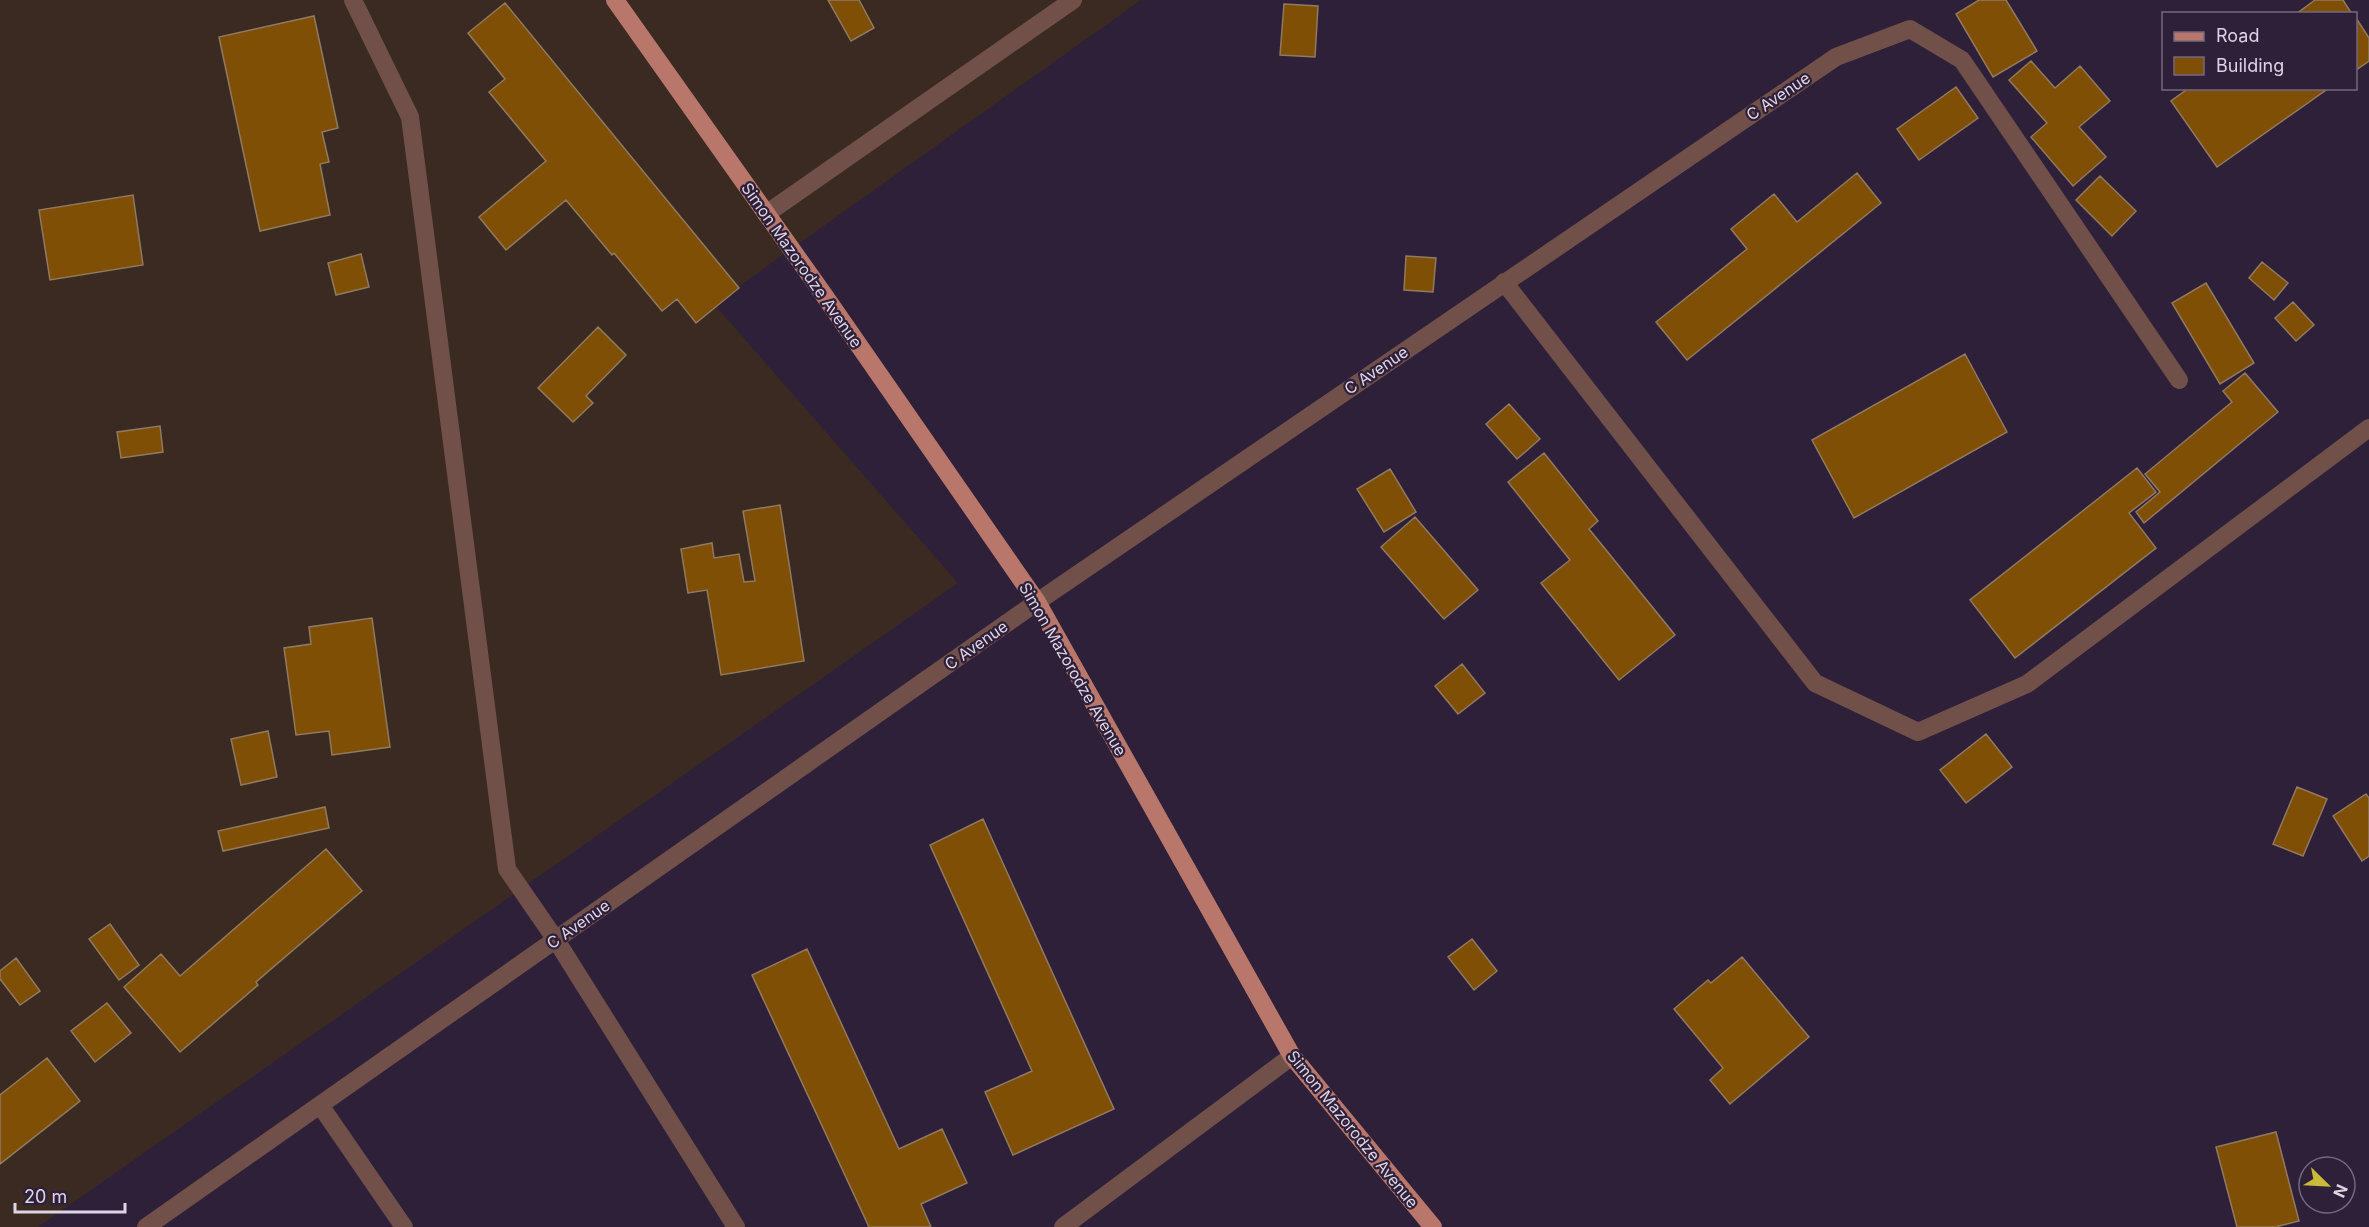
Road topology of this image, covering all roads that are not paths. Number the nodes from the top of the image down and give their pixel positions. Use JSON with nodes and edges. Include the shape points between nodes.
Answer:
{"nodes":[{"id":1,"x":353,"y":0,"type":"edge"},
{"id":2,"x":615,"y":0,"type":"edge"},
{"id":3,"x":1073,"y":0,"type":"edge"},
{"id":4,"x":766,"y":214,"type":"junction"},
{"id":5,"x":1504,"y":282,"type":"junction"},
{"id":6,"x":2179,"y":380,"type":"dead end"},
{"id":7,"x":2369,"y":428,"type":"edge"},
{"id":8,"x":1037,"y":602,"type":"junction"},
{"id":9,"x":556,"y":940,"type":"junction"},
{"id":10,"x":1292,"y":1056,"type":"junction"},
{"id":11,"x":320,"y":1105,"type":"junction"},
{"id":12,"x":146,"y":1227,"type":"edge"},
{"id":13,"x":404,"y":1227,"type":"edge"},
{"id":14,"x":736,"y":1227,"type":"edge"},
{"id":15,"x":1063,"y":1227,"type":"edge"},
{"id":16,"x":1433,"y":1227,"type":"edge"}],
"edges":[{"from":1,"to":9,"type":"street","via":[[410,117],[507,869]]},
{"from":2,"to":4,"type":"main road","name":"Simon Mazorodze Avenue"},
{"from":3,"to":4,"type":"street"},
{"from":4,"to":8,"type":"main road","name":"Simon Mazorodze Avenue"},
{"from":5,"to":6,"type":"street","name":"C Avenue","via":[[1836,57],[1910,29],[1962,60]]},
{"from":5,"to":7,"type":"street","via":[[1815,683],[1918,732],[2027,684]]},
{"from":5,"to":8,"type":"street","name":"C Avenue"},
{"from":8,"to":9,"type":"street","name":"C Avenue"},
{"from":8,"to":10,"type":"main road","name":"Simon Mazorodze Avenue"},
{"from":9,"to":11,"type":"street","name":"C Avenue"},
{"from":9,"to":14,"type":"street"},
{"from":10,"to":15,"type":"street"},
{"from":10,"to":16,"type":"main road","name":"Simon Mazorodze Avenue"},
{"from":11,"to":12,"type":"street","name":"C Avenue"},
{"from":11,"to":13,"type":"street"}]}
